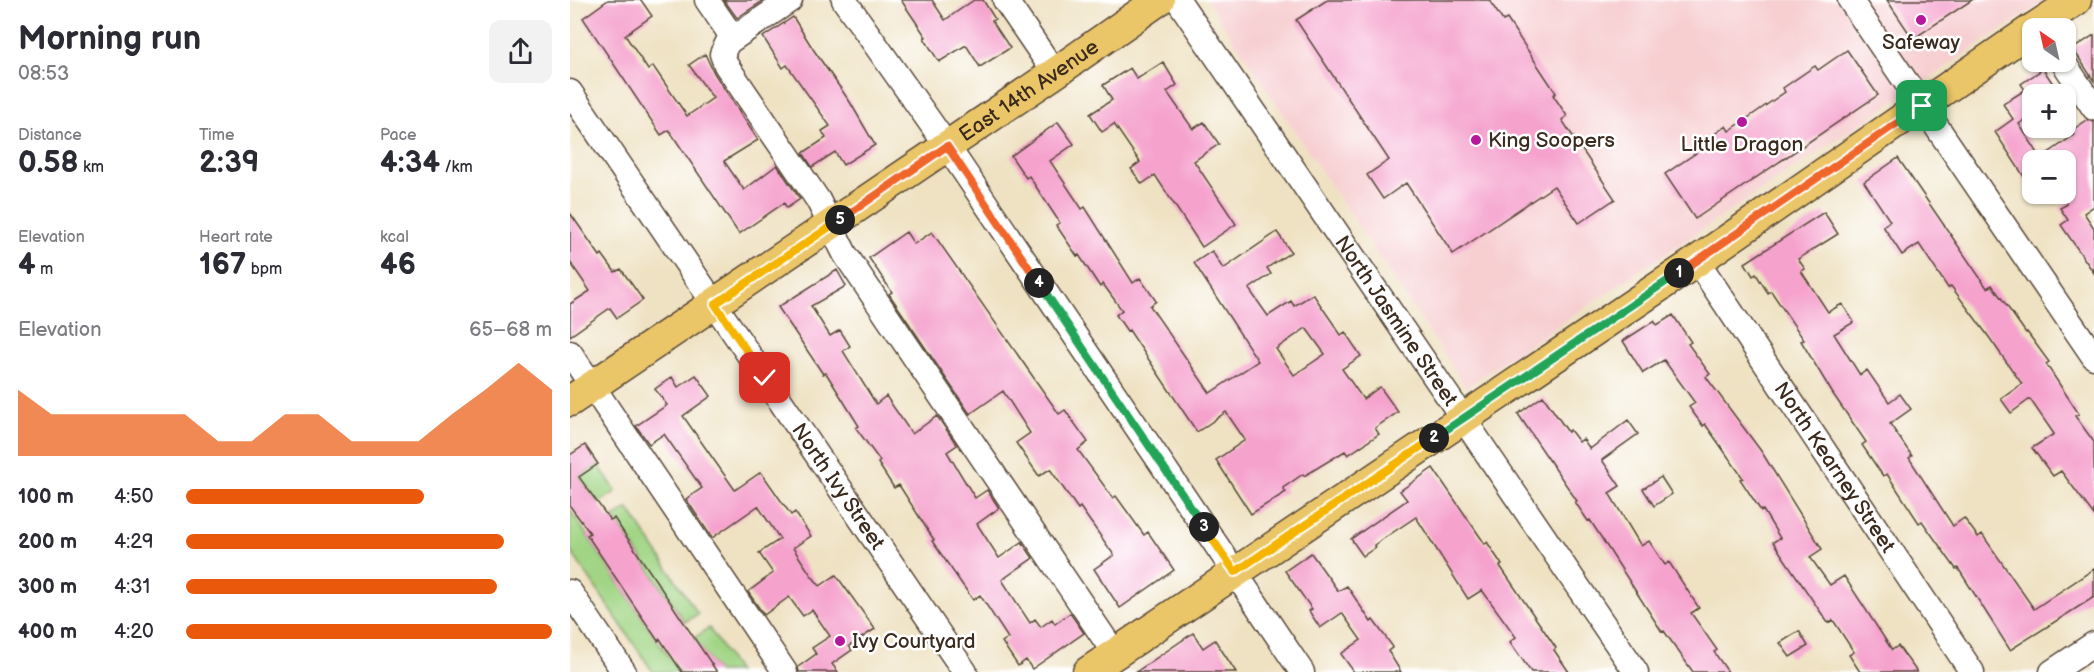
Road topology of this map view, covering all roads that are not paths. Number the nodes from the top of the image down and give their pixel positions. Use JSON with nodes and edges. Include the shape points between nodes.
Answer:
{"nodes":[{"id":1,"x":707,"y":0,"type":"edge"},
{"id":2,"x":790,"y":0,"type":"edge"},
{"id":3,"x":844,"y":0,"type":"edge"},
{"id":4,"x":1005,"y":0,"type":"edge"},
{"id":5,"x":1159,"y":0,"type":"edge"},
{"id":6,"x":1178,"y":0,"type":"edge"},
{"id":7,"x":1850,"y":0,"type":"edge"},
{"id":8,"x":2076,"y":0,"type":"edge"},
{"id":9,"x":2050,"y":18,"type":"edge"},
{"id":10,"x":733,"y":38,"type":"junction"},
{"id":11,"x":2022,"y":38,"type":"edge"},
{"id":12,"x":2070,"y":72,"type":"edge"},
{"id":13,"x":1055,"y":74,"type":"junction"},
{"id":14,"x":570,"y":92,"type":"edge"},
{"id":15,"x":1922,"y":106,"type":"junction"},
{"id":16,"x":2094,"y":108,"type":"edge"},
{"id":17,"x":947,"y":146,"type":"junction"},
{"id":18,"x":831,"y":226,"type":"junction"},
{"id":19,"x":1697,"y":261,"type":"junction"},
{"id":20,"x":715,"y":304,"type":"junction"},
{"id":21,"x":570,"y":353,"type":"edge"},
{"id":22,"x":2094,"y":357,"type":"edge"},
{"id":23,"x":581,"y":394,"type":"edge"},
{"id":24,"x":1464,"y":418,"type":"junction"},
{"id":25,"x":1235,"y":572,"type":"junction"},
{"id":26,"x":570,"y":592,"type":"edge"},
{"id":27,"x":2094,"y":644,"type":"edge"},
{"id":28,"x":1115,"y":654,"type":"junction"},
{"id":29,"x":624,"y":672,"type":"edge"},
{"id":30,"x":785,"y":672,"type":"edge"},
{"id":31,"x":965,"y":672,"type":"edge"},
{"id":32,"x":1088,"y":672,"type":"edge"},
{"id":33,"x":1302,"y":672,"type":"edge"},
{"id":34,"x":1636,"y":672,"type":"edge"},
{"id":35,"x":1972,"y":672,"type":"edge"},
{"id":36,"x":2052,"y":672,"type":"edge"}],
"edges":[{"from":1,"to":10,"type":"street"},
{"from":2,"to":10,"type":"street"},
{"from":3,"to":17,"type":"street"},
{"from":4,"to":13,"type":"street"},
{"from":5,"to":13,"type":"main road","name":"East 14th Avenue"},
{"from":6,"to":24,"type":"street","name":"North Jasmine Street"},
{"from":7,"to":15,"type":"street"},
{"from":8,"to":9,"type":"main road"},
{"from":10,"to":18,"type":"street","via":[[722,54],[726,65],[818,200]]},
{"from":11,"to":15,"type":"main road"},
{"from":12,"to":16,"type":"street"},
{"from":13,"to":17,"type":"main road","name":"East 14th Avenue"},
{"from":14,"to":20,"type":"street","name":"North Ivy Street"},
{"from":15,"to":19,"type":"main road"},
{"from":15,"to":22,"type":"street"},
{"from":17,"to":18,"type":"main road","name":"East 14th Avenue"},
{"from":17,"to":25,"type":"street"},
{"from":18,"to":20,"type":"main road","name":"East 14th Avenue"},
{"from":18,"to":28,"type":"street","via":[[845,254]]},
{"from":19,"to":24,"type":"main road"},
{"from":19,"to":35,"type":"street","name":"North Kearney Street"},
{"from":20,"to":23,"type":"main road","name":"East 14th Avenue"},
{"from":20,"to":31,"type":"street","name":"North Ivy Street"},
{"from":21,"to":23,"type":"street"},
{"from":23,"to":30,"type":"street"},
{"from":24,"to":25,"type":"main road"},
{"from":24,"to":34,"type":"street","name":"North Jasmine Street"},
{"from":25,"to":28,"type":"main road"},
{"from":25,"to":33,"type":"street"},
{"from":26,"to":29,"type":"street"},
{"from":27,"to":36,"type":"street"},
{"from":28,"to":32,"type":"main road"}]}
